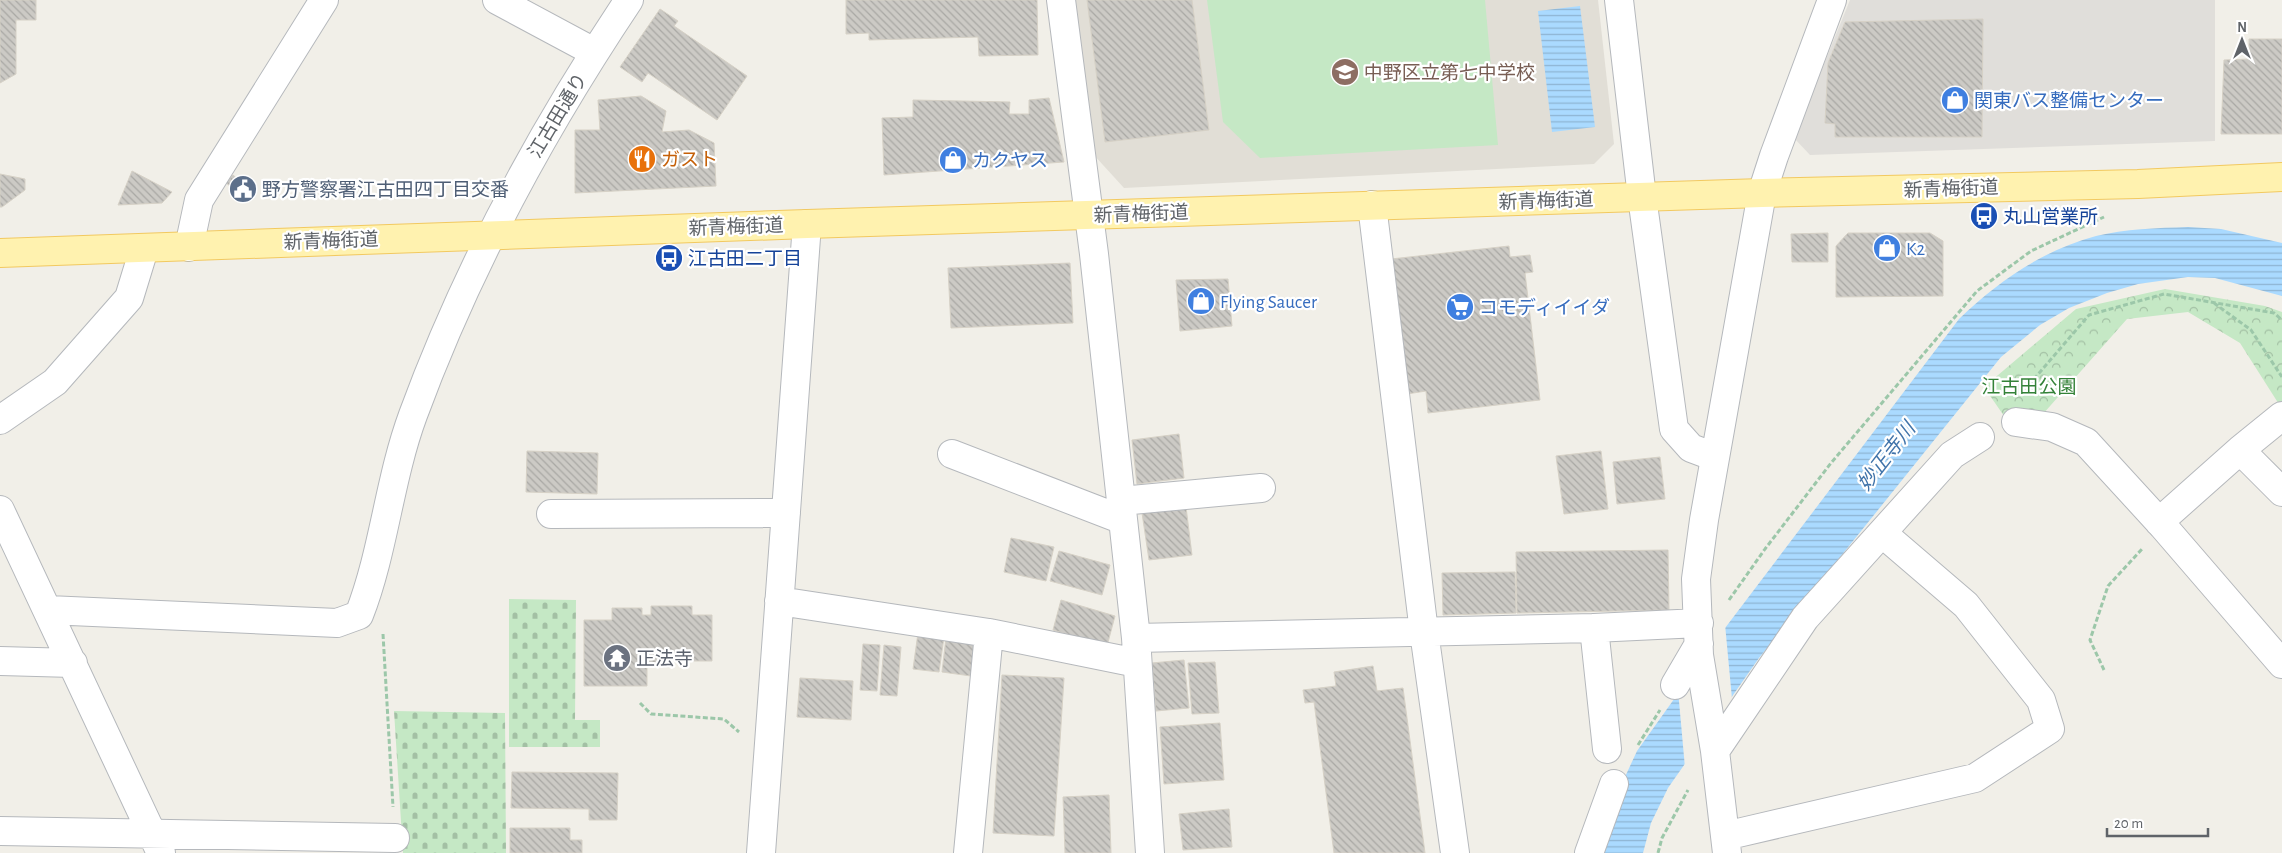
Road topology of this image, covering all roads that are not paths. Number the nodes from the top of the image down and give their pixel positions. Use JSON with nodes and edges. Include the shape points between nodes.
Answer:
{"nodes":[{"id":1,"x":324,"y":0,"type":"edge"},
{"id":2,"x":497,"y":0,"type":"edge"},
{"id":3,"x":628,"y":0,"type":"edge"},
{"id":4,"x":1061,"y":0,"type":"edge"},
{"id":5,"x":1619,"y":0,"type":"edge"},
{"id":6,"x":1832,"y":0,"type":"edge"},
{"id":7,"x":594,"y":52,"type":"junction"},
{"id":8,"x":2282,"y":177,"type":"edge"},
{"id":9,"x":1762,"y":193,"type":"junction"},
{"id":10,"x":1642,"y":197,"type":"junction"},
{"id":11,"x":1372,"y":206,"type":"junction"},
{"id":12,"x":1088,"y":215,"type":"junction"},
{"id":13,"x":807,"y":224,"type":"junction"},
{"id":14,"x":492,"y":234,"type":"junction"},
{"id":15,"x":189,"y":247,"type":"junction"},
{"id":16,"x":144,"y":249,"type":"junction"},
{"id":17,"x":0,"y":253,"type":"edge"},
{"id":18,"x":2282,"y":416,"type":"edge"},
{"id":19,"x":0,"y":420,"type":"edge"},
{"id":20,"x":2016,"y":422,"type":"road end"},
{"id":21,"x":1980,"y":437,"type":"dead end"},
{"id":22,"x":2240,"y":450,"type":"junction"},
{"id":23,"x":952,"y":454,"type":"dead end"},
{"id":24,"x":1715,"y":457,"type":"junction"},
{"id":25,"x":1261,"y":488,"type":"dead end"},
{"id":26,"x":2282,"y":492,"type":"edge"},
{"id":27,"x":0,"y":510,"type":"edge"},
{"id":28,"x":1122,"y":511,"type":"junction"},
{"id":29,"x":786,"y":513,"type":"junction"},
{"id":30,"x":551,"y":514,"type":"dead end"},
{"id":31,"x":2161,"y":524,"type":"junction"},
{"id":32,"x":1882,"y":533,"type":"junction"},
{"id":33,"x":779,"y":601,"type":"junction"},
{"id":34,"x":48,"y":610,"type":"junction"},
{"id":35,"x":1594,"y":628,"type":"junction"},
{"id":36,"x":1424,"y":632,"type":"junction"},
{"id":37,"x":990,"y":633,"type":"junction"},
{"id":38,"x":1699,"y":641,"type":"junction"},
{"id":39,"x":1137,"y":651,"type":"junction"},
{"id":40,"x":0,"y":661,"type":"edge"},
{"id":41,"x":73,"y":663,"type":"junction"},
{"id":42,"x":2282,"y":664,"type":"edge"},
{"id":43,"x":1675,"y":685,"type":"road end"},
{"id":44,"x":1713,"y":739,"type":"junction"},
{"id":45,"x":1607,"y":749,"type":"dead end"},
{"id":46,"x":1614,"y":784,"type":"road end"},
{"id":47,"x":0,"y":831,"type":"edge"},
{"id":48,"x":395,"y":838,"type":"road end"},
{"id":49,"x":51,"y":843,"type":"edge"},
{"id":50,"x":156,"y":843,"type":"edge"},
{"id":51,"x":1726,"y":844,"type":"edge"},
{"id":52,"x":761,"y":853,"type":"edge"},
{"id":53,"x":968,"y":853,"type":"edge"},
{"id":54,"x":1150,"y":853,"type":"edge"},
{"id":55,"x":1455,"y":853,"type":"edge"},
{"id":56,"x":1589,"y":853,"type":"edge"}],
"edges":[{"from":1,"to":15,"type":"street","via":[[199,200]]},
{"from":2,"to":7,"type":"street"},
{"from":3,"to":7,"type":"street","name":"江古田通り"},
{"from":4,"to":12,"type":"street"},
{"from":5,"to":10,"type":"street"},
{"from":6,"to":9,"type":"street"},
{"from":7,"to":14,"type":"street","name":"江古田通り","via":[[548,128]]},
{"from":8,"to":9,"type":"main road","name":"新青梅街道","via":[[2138,184]]},
{"from":9,"to":10,"type":"main road","name":"新青梅街道"},
{"from":9,"to":24,"type":"street"},
{"from":10,"to":11,"type":"main road","name":"新青梅街道"},
{"from":10,"to":24,"type":"street","via":[[1674,429],[1691,448]]},
{"from":11,"to":12,"type":"main road","name":"新青梅街道"},
{"from":11,"to":36,"type":"street"},
{"from":12,"to":13,"type":"main road","name":"新青梅街道"},
{"from":12,"to":28,"type":"street"},
{"from":13,"to":14,"type":"main road","name":"新青梅街道"},
{"from":13,"to":29,"type":"street"},
{"from":14,"to":15,"type":"main road","name":"新青梅街道"},
{"from":14,"to":34,"type":"street","name":"江古田通り","via":[[412,416],[368,591],[359,615],[337,623]]},
{"from":15,"to":16,"type":"main road","name":"新青梅街道"},
{"from":16,"to":17,"type":"main road","name":"新青梅街道"},
{"from":16,"to":19,"type":"street","via":[[129,298],[55,382]]},
{"from":18,"to":22,"type":"street"},
{"from":20,"to":31,"type":"street","via":[[2052,427],[2086,442]]},
{"from":21,"to":32,"type":"street","via":[[1952,455]]},
{"from":22,"to":26,"type":"street"},
{"from":22,"to":31,"type":"street"},
{"from":23,"to":28,"type":"street"},
{"from":24,"to":38,"type":"street","via":[[1696,578]]},
{"from":25,"to":28,"type":"street"},
{"from":27,"to":34,"type":"street"},
{"from":28,"to":39,"type":"street"},
{"from":29,"to":30,"type":"street"},
{"from":29,"to":33,"type":"street"},
{"from":31,"to":42,"type":"street"},
{"from":32,"to":44,"type":"street","via":[[1805,618]]},
{"from":32,"to":51,"type":"street","via":[[1966,605],[2041,700],[2050,729],[1975,778]]},
{"from":33,"to":37,"type":"street"},
{"from":33,"to":52,"type":"street"},
{"from":34,"to":41,"type":"street"},
{"from":35,"to":36,"type":"street"},
{"from":35,"to":38,"type":"street"},
{"from":35,"to":45,"type":"street"},
{"from":36,"to":39,"type":"street"},
{"from":36,"to":55,"type":"street"},
{"from":37,"to":39,"type":"street"},
{"from":37,"to":53,"type":"street"},
{"from":38,"to":43,"type":"street"},
{"from":38,"to":44,"type":"street"},
{"from":39,"to":54,"type":"street"},
{"from":40,"to":41,"type":"street"},
{"from":41,"to":50,"type":"street"},
{"from":44,"to":51,"type":"street"},
{"from":46,"to":56,"type":"street"},
{"from":47,"to":49,"type":"street"},
{"from":48,"to":50,"type":"street"},
{"from":49,"to":50,"type":"street"}]}
